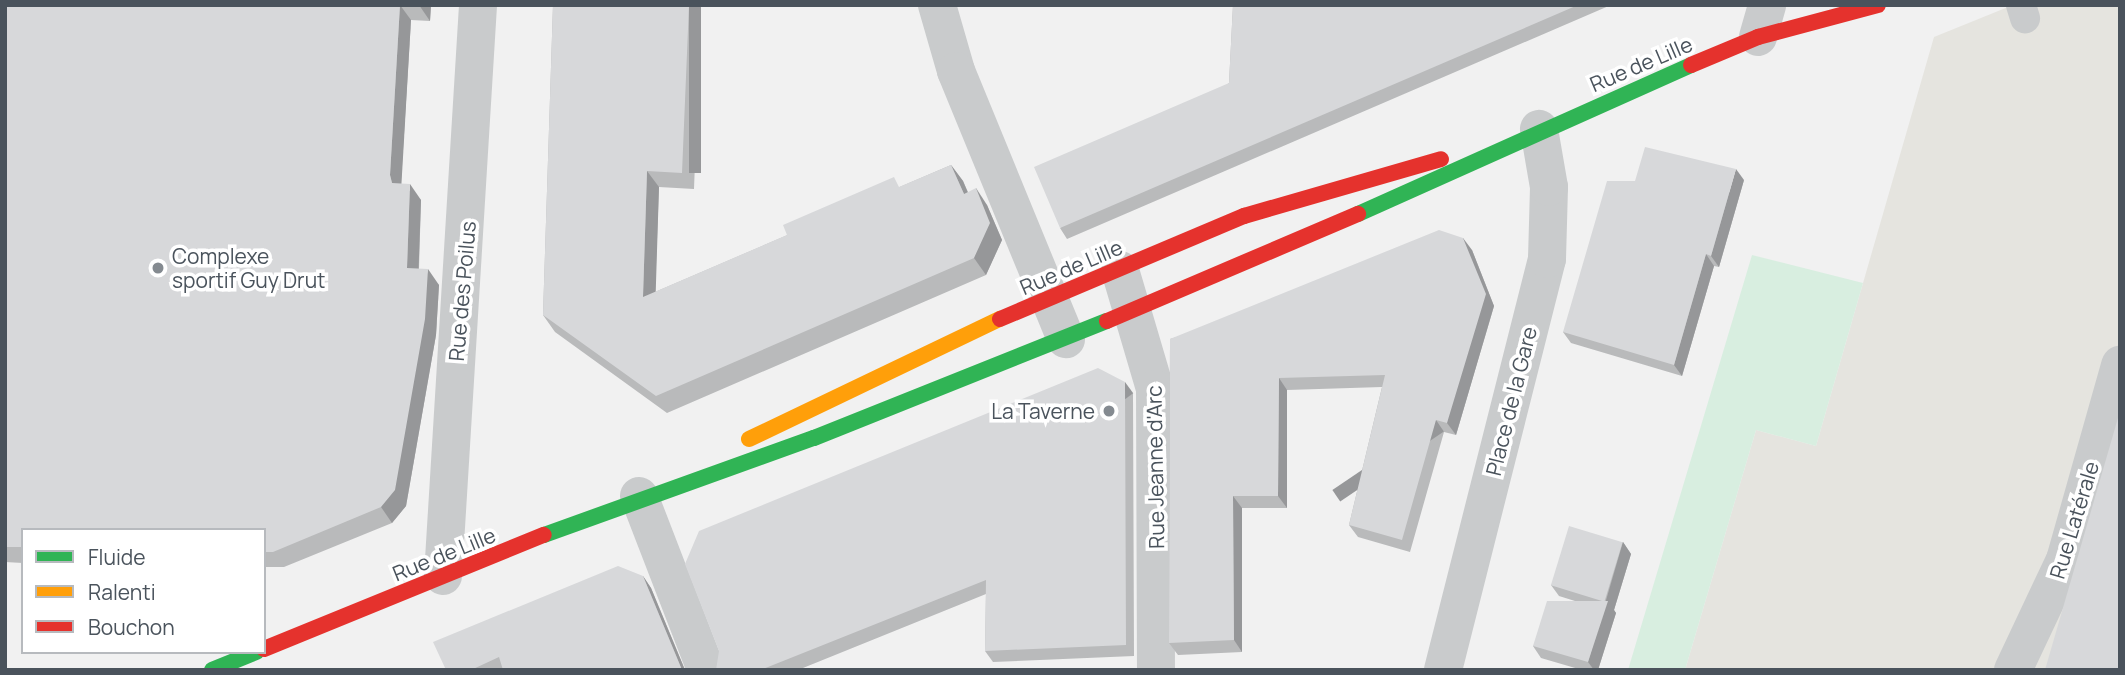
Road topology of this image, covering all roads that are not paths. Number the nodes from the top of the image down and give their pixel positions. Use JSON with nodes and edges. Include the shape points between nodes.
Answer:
{"nodes":[{"id":1,"x":478,"y":5,"type":"edge"},
{"id":2,"x":937,"y":5,"type":"edge"},
{"id":3,"x":1808,"y":5,"type":"edge"},
{"id":4,"x":1878,"y":5,"type":"edge"},
{"id":5,"x":1763,"y":21,"type":"edge"},
{"id":6,"x":1539,"y":129,"type":"junction"},
{"id":7,"x":1120,"y":270,"type":"junction"},
{"id":8,"x":1049,"y":299,"type":"junction"},
{"id":9,"x":1136,"y":309,"type":"junction"},
{"id":10,"x":1066,"y":339,"type":"junction"},
{"id":11,"x":2120,"y":365,"type":"edge"},
{"id":12,"x":639,"y":496,"type":"junction"},
{"id":13,"x":443,"y":576,"type":"junction"},
{"id":14,"x":266,"y":648,"type":"edge"},
{"id":15,"x":251,"y":654,"type":"edge"},
{"id":16,"x":212,"y":670,"type":"edge"},
{"id":17,"x":706,"y":670,"type":"edge"},
{"id":18,"x":1156,"y":670,"type":"edge"},
{"id":19,"x":1443,"y":670,"type":"edge"},
{"id":20,"x":2013,"y":670,"type":"edge"}],
"edges":[{"from":1,"to":13,"type":"street","name":"Rue des Poilus"},
{"from":2,"to":8,"type":"street","via":[[956,71]]},
{"from":3,"to":5,"type":"main road","name":"Rue de Lille"},
{"from":4,"to":5,"type":"main road","name":"Rue de Lille"},
{"from":5,"to":6,"type":"main road","name":"Rue de Lille"},
{"from":6,"to":7,"type":"main road","name":"Rue de Lille","via":[[1283,202]]},
{"from":6,"to":9,"type":"main road","name":"Rue de Lille","via":[[1342,225]]},
{"from":6,"to":19,"type":"street","name":"Place de la Gare","via":[[1549,187],[1547,258]]},
{"from":7,"to":8,"type":"main road","name":"Rue de Lille"},
{"from":7,"to":9,"type":"street","name":"Rue Jeanne d'Arc"},
{"from":8,"to":10,"type":"street"},
{"from":8,"to":12,"type":"main road","name":"Rue de Lille","via":[[850,387]]},
{"from":9,"to":10,"type":"main road","name":"Rue de Lille"},
{"from":9,"to":18,"type":"street","name":"Rue Jeanne d'Arc","via":[[1155,389]]},
{"from":10,"to":12,"type":"main road","name":"Rue de Lille","via":[[814,438]]},
{"from":11,"to":20,"type":"street","name":"Rue Latérale","via":[[2065,560]]},
{"from":12,"to":13,"type":"main road","name":"Rue de Lille"},
{"from":12,"to":17,"type":"street"},
{"from":13,"to":14,"type":"main road","name":"Rue de Lille"},
{"from":15,"to":16,"type":"main road"}]}
